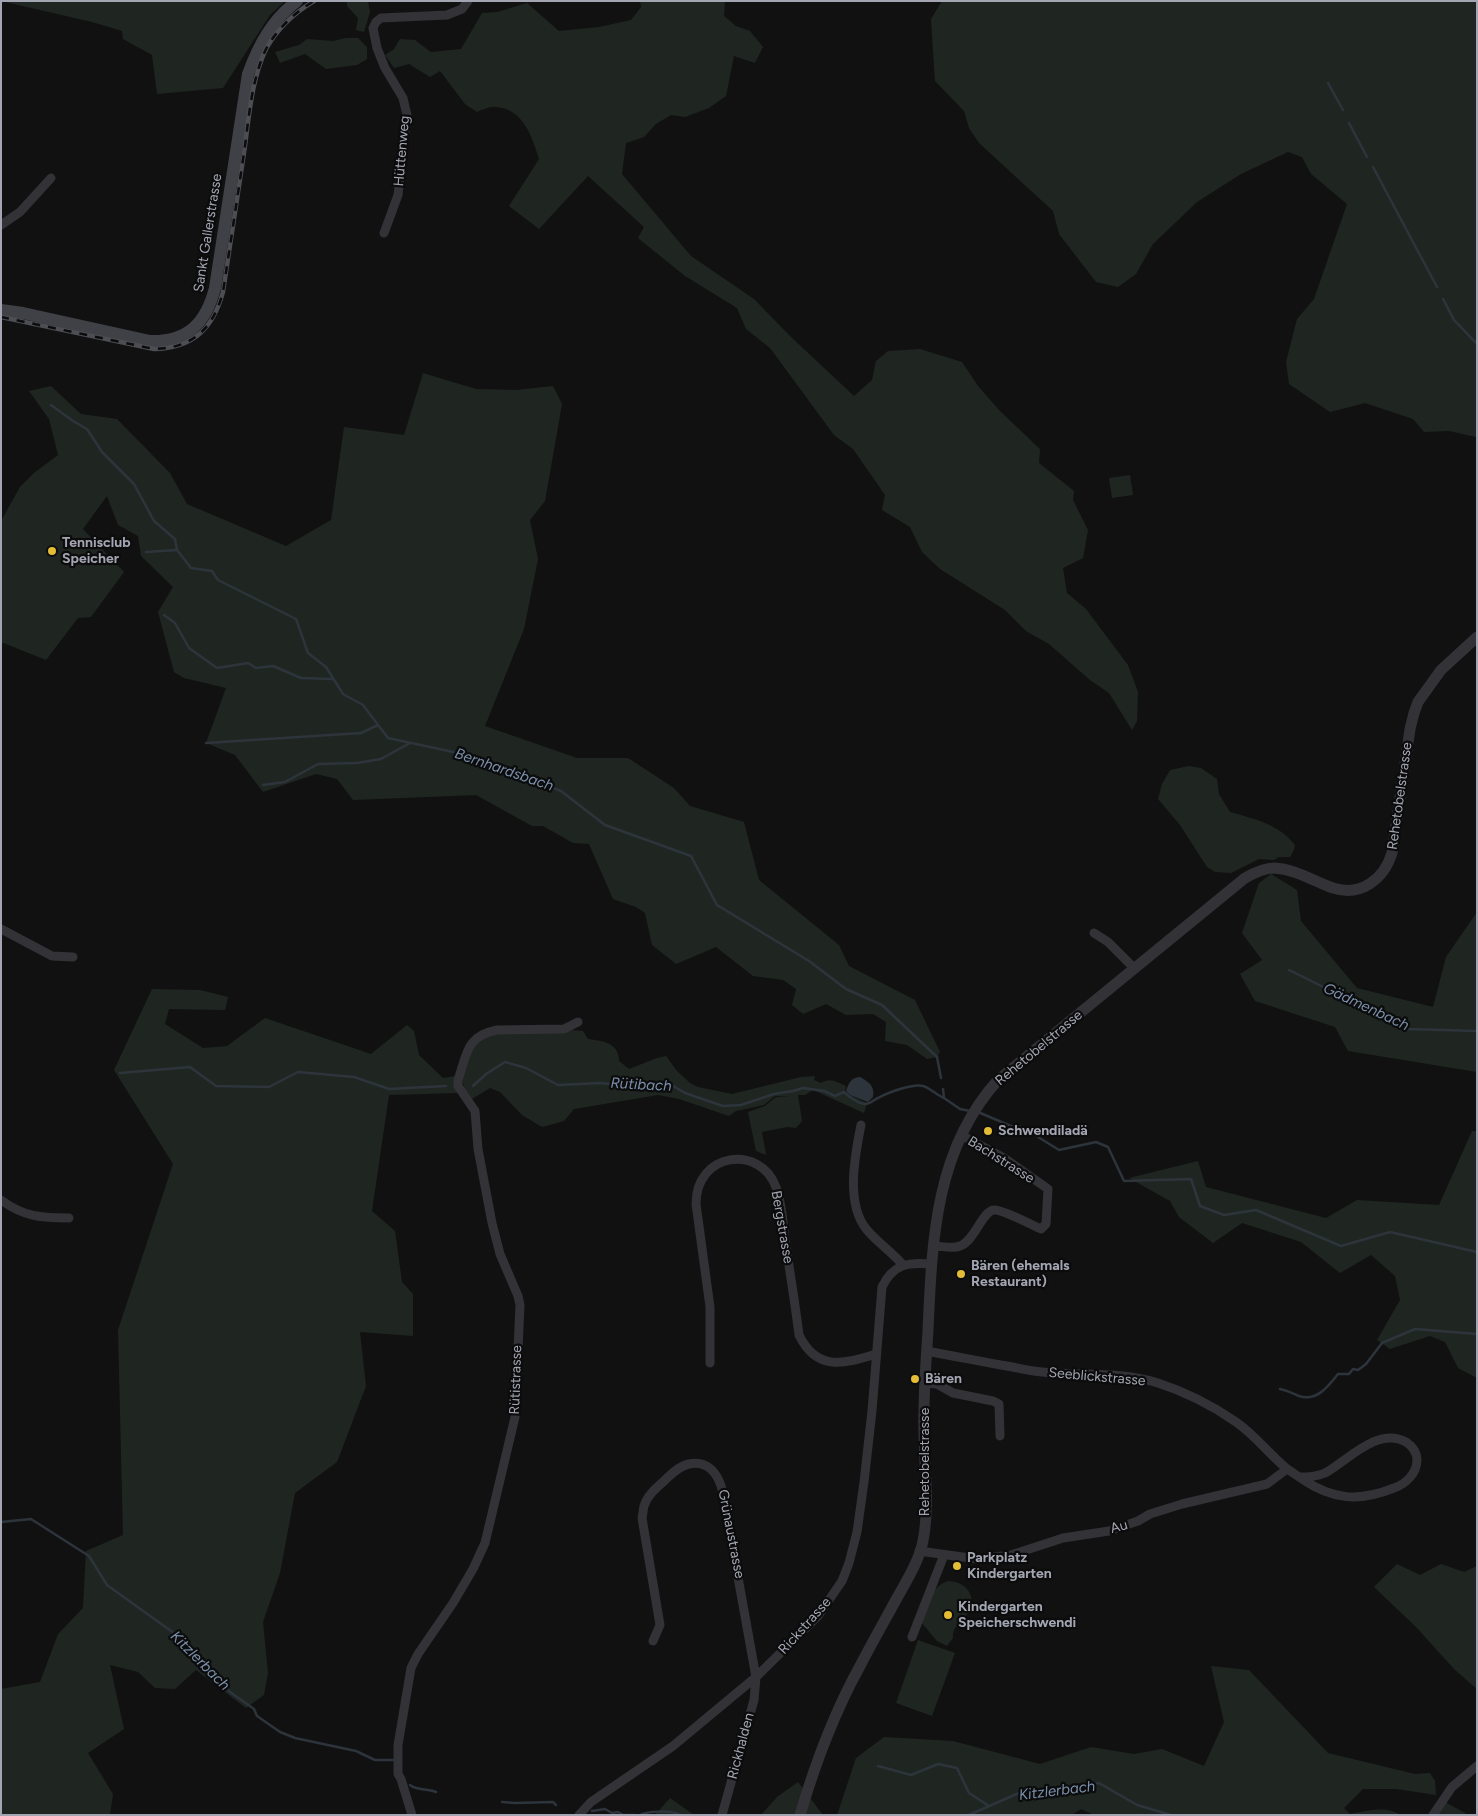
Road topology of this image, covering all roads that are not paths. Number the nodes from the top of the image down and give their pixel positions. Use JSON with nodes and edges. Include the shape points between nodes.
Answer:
{"nodes":[{"id":1,"x":297,"y":1,"type":"edge"},
{"id":2,"x":468,"y":1,"type":"edge"},
{"id":3,"x":51,"y":178,"type":"dead end"},
{"id":4,"x":1,"y":225,"type":"edge"},
{"id":5,"x":384,"y":233,"type":"dead end"},
{"id":6,"x":1,"y":310,"type":"edge"},
{"id":7,"x":1477,"y":637,"type":"edge"},
{"id":8,"x":1,"y":929,"type":"edge"},
{"id":9,"x":1094,"y":933,"type":"dead end"},
{"id":10,"x":73,"y":956,"type":"dead end"},
{"id":11,"x":1134,"y":968,"type":"junction"},
{"id":12,"x":578,"y":1022,"type":"dead end"},
{"id":13,"x":861,"y":1125,"type":"dead end"},
{"id":14,"x":962,"y":1135,"type":"junction"},
{"id":15,"x":1,"y":1200,"type":"edge"},
{"id":16,"x":69,"y":1218,"type":"dead end"},
{"id":17,"x":933,"y":1246,"type":"junction"},
{"id":18,"x":931,"y":1264,"type":"junction"},
{"id":19,"x":903,"y":1265,"type":"junction"},
{"id":20,"x":927,"y":1351,"type":"junction"},
{"id":21,"x":876,"y":1354,"type":"junction"},
{"id":22,"x":710,"y":1363,"type":"dead end"},
{"id":23,"x":925,"y":1382,"type":"junction"},
{"id":24,"x":1000,"y":1436,"type":"dead end"},
{"id":25,"x":1287,"y":1469,"type":"junction"},
{"id":26,"x":1299,"y":1477,"type":"junction"},
{"id":27,"x":920,"y":1551,"type":"junction"},
{"id":28,"x":944,"y":1555,"type":"junction"},
{"id":29,"x":912,"y":1637,"type":"dead end"},
{"id":30,"x":653,"y":1641,"type":"dead end"},
{"id":31,"x":756,"y":1677,"type":"junction"},
{"id":32,"x":1477,"y":1766,"type":"edge"},
{"id":33,"x":412,"y":1815,"type":"edge"},
{"id":34,"x":579,"y":1815,"type":"edge"},
{"id":35,"x":722,"y":1815,"type":"edge"},
{"id":36,"x":800,"y":1815,"type":"edge"},
{"id":37,"x":1432,"y":1815,"type":"edge"}],
"edges":[{"from":1,"to":6,"type":"main road","name":"Sankt Gallerstrasse","via":[[266,33],[248,74],[215,288],[201,322],[178,337],[150,341]]},
{"from":2,"to":5,"type":"street","name":"Hüttenweg","via":[[452,14],[381,18],[374,25],[380,58],[403,98],[408,114],[398,195]]},
{"from":3,"to":4,"type":"street","via":[[20,212]]},
{"from":7,"to":11,"type":"street","name":"Rehetobelstrasse","via":[[1441,670],[1418,702],[1410,729],[1392,853],[1377,880],[1360,888],[1344,890],[1283,869],[1259,871],[1245,878]]},
{"from":8,"to":10,"type":"street","via":[[52,956]]},
{"from":9,"to":11,"type":"street"},
{"from":11,"to":14,"type":"street","name":"Rehetobelstrasse","via":[[998,1080],[974,1111]]},
{"from":12,"to":33,"type":"street","name":"Rütistrasse","via":[[564,1029],[486,1032],[476,1037],[469,1048],[458,1080],[458,1086],[475,1111],[478,1149],[492,1223],[520,1305],[516,1408],[480,1557],[411,1668],[398,1745],[398,1774]]},
{"from":13,"to":19,"type":"street","via":[[854,1159],[856,1210],[866,1229]]},
{"from":14,"to":17,"type":"street","name":"Rehetobelstrasse","via":[[941,1196]]},
{"from":14,"to":17,"type":"street","name":"Bachstrasse","via":[[1004,1158],[1048,1190],[1046,1224],[1041,1229],[994,1210],[988,1212],[967,1243],[959,1247]]},
{"from":15,"to":16,"type":"street","via":[[41,1218]]},
{"from":17,"to":18,"type":"street","name":"Rehetobelstrasse"},
{"from":18,"to":19,"type":"street"},
{"from":18,"to":20,"type":"street","name":"Rehetobelstrasse"},
{"from":19,"to":21,"type":"street","name":"Rickstrasse","via":[[890,1274],[882,1287]]},
{"from":20,"to":23,"type":"street","name":"Rehetobelstrasse"},
{"from":20,"to":25,"type":"street","name":"Seeblickstrasse","via":[[1042,1372],[1130,1377],[1155,1382],[1181,1391],[1236,1422]]},
{"from":21,"to":22,"type":"street","name":"Bergstrasse","via":[[840,1364],[813,1354],[805,1347],[799,1335],[775,1185],[758,1165],[725,1160],[704,1174],[696,1194],[710,1307]]},
{"from":21,"to":31,"type":"street","name":"Rickstrasse","via":[[864,1482],[849,1564],[842,1581],[818,1616]]},
{"from":23,"to":24,"type":"street","via":[[953,1393],[999,1404]]},
{"from":23,"to":27,"type":"street","name":"Rehetobelstrasse","via":[[926,1502]]},
{"from":25,"to":26,"type":"street","name":"Seeblickstrasse"},
{"from":25,"to":28,"type":"street","name":"Au","via":[[1267,1484],[1182,1504],[1109,1531],[1063,1538],[1011,1555],[977,1559]]},
{"from":26,"to":26,"type":"street","name":"Seeblickstrasse","via":[[1316,1488],[1346,1498],[1380,1494],[1411,1477],[1416,1468],[1416,1456],[1413,1448],[1402,1440],[1386,1438],[1360,1450],[1325,1473]]},
{"from":27,"to":28,"type":"street","name":"Au"},
{"from":27,"to":36,"type":"street","name":"Rehetobelstrasse","via":[[834,1719]]},
{"from":28,"to":29,"type":"street"},
{"from":30,"to":31,"type":"street","name":"Grünaustrasse","via":[[660,1625],[642,1518],[644,1507],[654,1490],[677,1469],[701,1464],[719,1477]]},
{"from":31,"to":34,"type":"street","name":"Rickstrasse","via":[[673,1746],[591,1802]]},
{"from":31,"to":35,"type":"street","name":"Rickhalden","via":[[754,1700]]},
{"from":32,"to":37,"type":"street","via":[[1452,1787]]}]}
